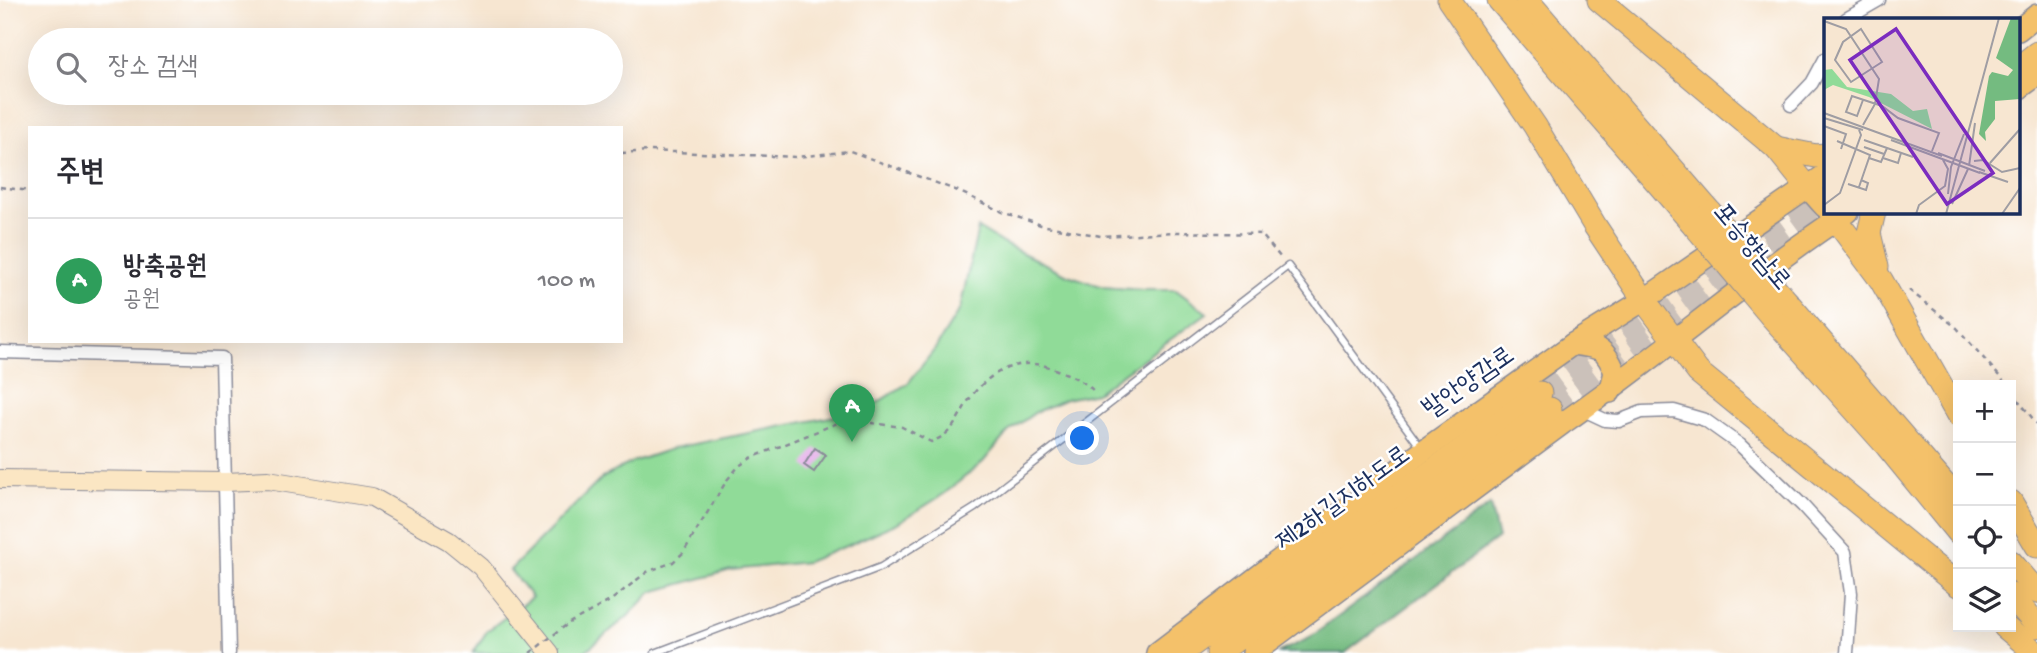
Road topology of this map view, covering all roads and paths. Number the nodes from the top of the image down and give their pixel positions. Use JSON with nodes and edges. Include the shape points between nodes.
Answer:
{"nodes":[{"id":1,"x":1449,"y":0,"type":"edge"},
{"id":2,"x":1499,"y":0,"type":"edge"},
{"id":3,"x":1527,"y":0,"type":"edge"},
{"id":4,"x":1599,"y":0,"type":"edge"},
{"id":5,"x":1879,"y":0,"type":"edge"},
{"id":6,"x":2037,"y":15,"type":"edge"},
{"id":7,"x":1848,"y":18,"type":"edge"},
{"id":8,"x":2020,"y":28,"type":"edge"},
{"id":9,"x":2037,"y":35,"type":"edge"},
{"id":10,"x":2020,"y":48,"type":"edge"},
{"id":11,"x":2037,"y":53,"type":"edge"},
{"id":12,"x":1824,"y":61,"type":"edge"},
{"id":13,"x":2020,"y":66,"type":"edge"},
{"id":14,"x":2037,"y":75,"type":"edge"},
{"id":15,"x":2020,"y":88,"type":"edge"},
{"id":16,"x":1791,"y":105,"type":"dead end"},
{"id":17,"x":1776,"y":148,"type":"junction"},
{"id":18,"x":623,"y":153,"type":"edge"},
{"id":19,"x":1824,"y":155,"type":"edge"},
{"id":20,"x":1817,"y":182,"type":"edge"},
{"id":21,"x":0,"y":187,"type":"edge"},
{"id":22,"x":28,"y":191,"type":"edge"},
{"id":23,"x":1834,"y":214,"type":"edge"},
{"id":24,"x":1836,"y":214,"type":"edge"},
{"id":25,"x":1874,"y":214,"type":"edge"},
{"id":26,"x":1702,"y":219,"type":"junction"},
{"id":27,"x":1288,"y":266,"type":"junction"},
{"id":28,"x":1883,"y":284,"type":"junction"},
{"id":29,"x":1644,"y":300,"type":"junction"},
{"id":30,"x":1779,"y":310,"type":"junction"},
{"id":31,"x":1673,"y":340,"type":"junction"},
{"id":32,"x":1573,"y":344,"type":"junction"},
{"id":33,"x":0,"y":352,"type":"edge"},
{"id":34,"x":2003,"y":380,"type":"edge"},
{"id":35,"x":1610,"y":392,"type":"junction"},
{"id":36,"x":1096,"y":393,"type":"dead end"},
{"id":37,"x":2016,"y":397,"type":"edge"},
{"id":38,"x":1953,"y":406,"type":"edge"},
{"id":39,"x":1586,"y":408,"type":"junction"},
{"id":40,"x":2037,"y":424,"type":"edge"},
{"id":41,"x":1423,"y":451,"type":"junction"},
{"id":42,"x":0,"y":480,"type":"edge"},
{"id":43,"x":225,"y":482,"type":"junction"},
{"id":44,"x":1953,"y":495,"type":"edge"},
{"id":45,"x":2013,"y":506,"type":"edge"},
{"id":46,"x":1953,"y":527,"type":"edge"},
{"id":47,"x":2037,"y":546,"type":"edge"},
{"id":48,"x":2016,"y":568,"type":"edge"},
{"id":49,"x":1953,"y":581,"type":"edge"},
{"id":50,"x":2037,"y":592,"type":"edge"},
{"id":51,"x":2016,"y":601,"type":"edge"},
{"id":52,"x":2037,"y":626,"type":"edge"},
{"id":53,"x":2011,"y":632,"type":"edge"},
{"id":54,"x":229,"y":653,"type":"edge"},
{"id":55,"x":530,"y":653,"type":"edge"},
{"id":56,"x":550,"y":653,"type":"edge"},
{"id":57,"x":655,"y":653,"type":"edge"},
{"id":58,"x":1157,"y":653,"type":"edge"},
{"id":59,"x":1181,"y":653,"type":"edge"},
{"id":60,"x":1218,"y":653,"type":"edge"},
{"id":61,"x":1253,"y":653,"type":"edge"},
{"id":62,"x":1847,"y":653,"type":"edge"},
{"id":63,"x":2036,"y":653,"type":"edge"}],
"edges":[{"from":1,"to":29,"type":"highway"},
{"from":2,"to":26,"type":"highway","name":"포승향남로"},
{"from":3,"to":26,"type":"highway","name":"포승향남로"},
{"from":4,"to":17,"type":"highway"},
{"from":5,"to":7,"type":"street"},
{"from":6,"to":8,"type":"main road"},
{"from":9,"to":10,"type":"highway"},
{"from":11,"to":13,"type":"highway"},
{"from":12,"to":16,"type":"street","via":[[1812,83]]},
{"from":14,"to":15,"type":"main road"},
{"from":17,"to":19,"type":"highway"},
{"from":17,"to":20,"type":"highway"},
{"from":18,"to":27,"type":"path","via":[[797,157],[850,152],[1041,225],[1101,236],[1261,234]]},
{"from":20,"to":29,"type":"main road","name":"발안양감로"},
{"from":21,"to":22,"type":"path"},
{"from":23,"to":31,"type":"main road"},
{"from":24,"to":28,"type":"highway"},
{"from":25,"to":28,"type":"highway","via":[[1869,233]]},
{"from":26,"to":30,"type":"highway","name":"포승향남로","bridge":true},
{"from":27,"to":41,"type":"lane"},
{"from":27,"to":57,"type":"lane","via":[[975,508],[881,567]]},
{"from":28,"to":34,"type":"path","via":[[1908,289],[1947,320]]},
{"from":28,"to":38,"type":"highway"},
{"from":29,"to":31,"type":"highway"},
{"from":29,"to":32,"type":"main road","name":"발안양감로"},
{"from":30,"to":44,"type":"highway","name":"포승향남로"},
{"from":30,"to":46,"type":"highway","name":"포승향남로"},
{"from":31,"to":35,"type":"main road"},
{"from":31,"to":49,"type":"highway","via":[[1698,372]]},
{"from":32,"to":35,"type":"main road","via":[[1597,347],[1608,355],[1615,372]]},
{"from":32,"to":41,"type":"main road","name":"발안양감로"},
{"from":33,"to":43,"type":"street","via":[[222,358]]},
{"from":35,"to":39,"type":"main road"},
{"from":36,"to":55,"type":"path","bridge":true,"via":[[1085,382],[1044,366],[1012,365],[981,385],[958,422],[932,442],[902,427],[856,421],[835,424],[751,458],[717,495],[673,562],[647,572]]},
{"from":37,"to":40,"type":"path"},
{"from":39,"to":61,"type":"main road"},
{"from":39,"to":62,"type":"street","via":[[1605,420],[1619,421],[1642,412],[1674,411],[1704,420],[1740,445],[1845,552],[1851,593]]},
{"from":41,"to":58,"type":"main road","name":"발안양감로"},
{"from":42,"to":43,"type":"street"},
{"from":43,"to":54,"type":"street"},
{"from":43,"to":56,"type":"street","via":[[268,480],[373,497],[449,541],[481,567]]},
{"from":45,"to":47,"type":"highway"},
{"from":48,"to":50,"type":"highway"},
{"from":51,"to":52,"type":"highway"},
{"from":53,"to":63,"type":"highway"},
{"from":59,"to":60,"type":"highway","name":"제2하길지하도로","via":[[1545,401]]}]}
